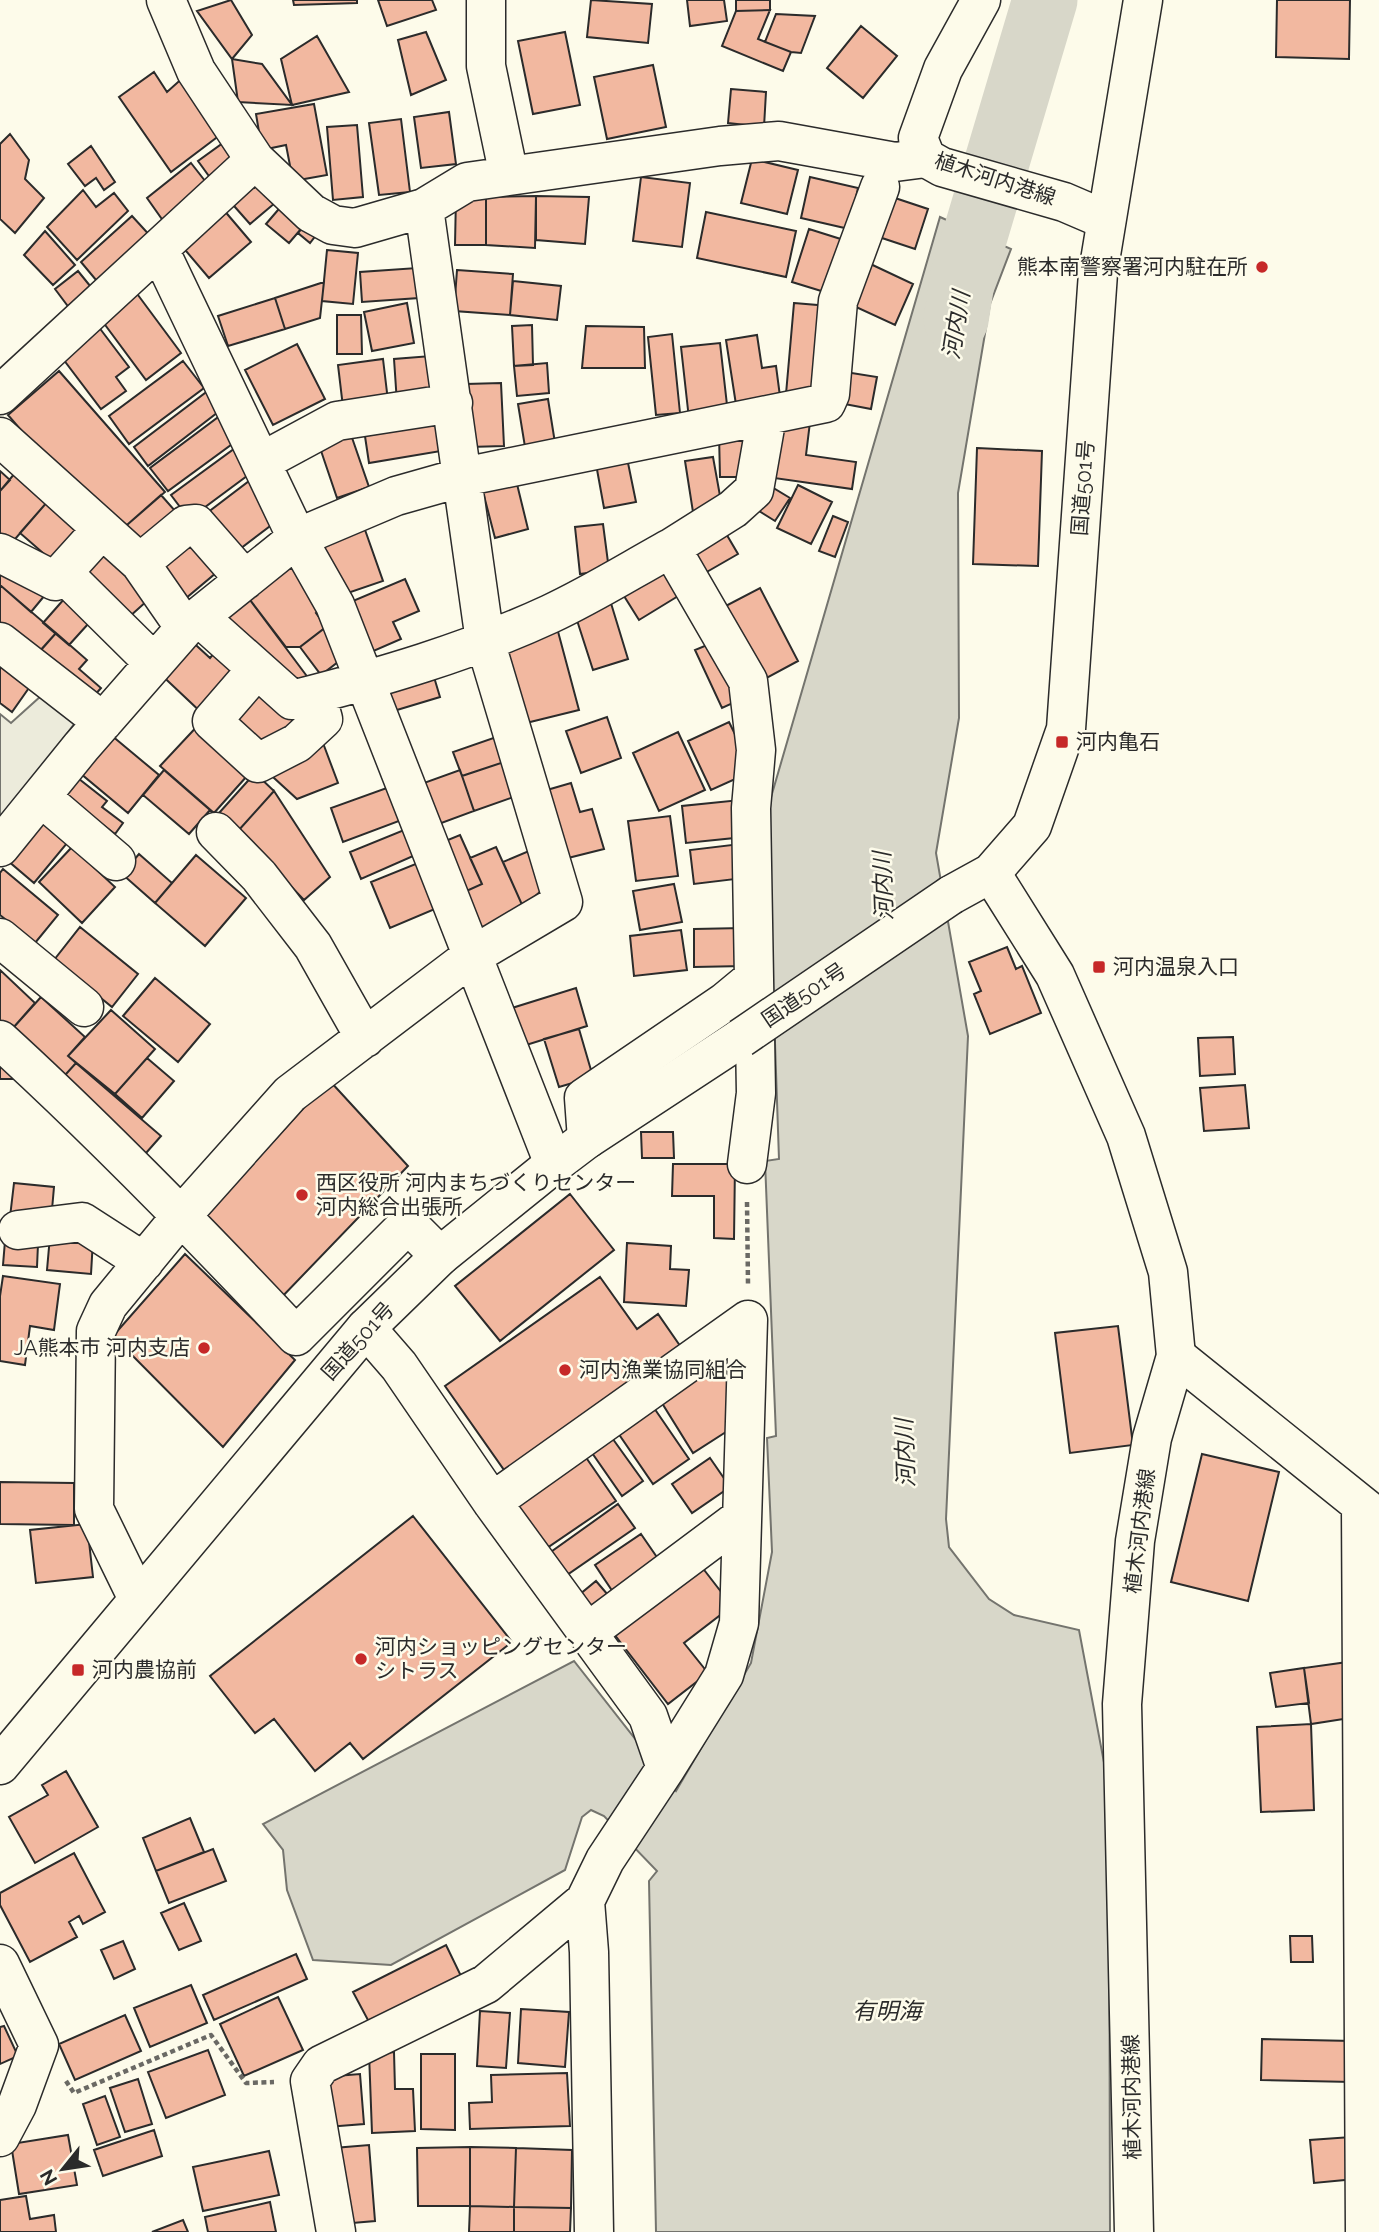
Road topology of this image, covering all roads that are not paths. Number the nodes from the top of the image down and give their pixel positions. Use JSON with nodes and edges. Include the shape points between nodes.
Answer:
{"nodes":[{"id":1,"x":166,"y":0,"type":"edge"},
{"id":2,"x":486,"y":0,"type":"edge"},
{"id":3,"x":981,"y":0,"type":"edge"},
{"id":4,"x":1143,"y":0,"type":"edge"},
{"id":5,"x":255,"y":160,"type":"junction"},
{"id":6,"x":934,"y":162,"type":"junction"},
{"id":7,"x":509,"y":176,"type":"junction"},
{"id":8,"x":880,"y":187,"type":"dead end"},
{"id":9,"x":424,"y":208,"type":"junction"},
{"id":10,"x":1106,"y":220,"type":"junction"},
{"id":11,"x":159,"y":249,"type":"junction"},
{"id":12,"x":0,"y":395,"type":"edge"},
{"id":13,"x":453,"y":404,"type":"junction"},
{"id":14,"x":767,"y":416,"type":"junction"},
{"id":15,"x":0,"y":437,"type":"edge"},
{"id":16,"x":261,"y":462,"type":"junction"},
{"id":17,"x":463,"y":477,"type":"junction"},
{"id":18,"x":102,"y":529,"type":"junction"},
{"id":19,"x":297,"y":538,"type":"junction"},
{"id":20,"x":671,"y":548,"type":"junction"},
{"id":21,"x":0,"y":553,"type":"edge"},
{"id":22,"x":140,"y":563,"type":"junction"},
{"id":23,"x":63,"y":573,"type":"junction"},
{"id":24,"x":245,"y":580,"type":"junction"},
{"id":25,"x":192,"y":622,"type":"junction"},
{"id":26,"x":485,"y":641,"type":"junction"},
{"id":27,"x":0,"y":642,"type":"edge"},
{"id":28,"x":154,"y":663,"type":"junction"},
{"id":29,"x":257,"y":669,"type":"junction"},
{"id":30,"x":366,"y":681,"type":"junction"},
{"id":31,"x":316,"y":694,"type":"junction"},
{"id":32,"x":103,"y":722,"type":"junction"},
{"id":33,"x":41,"y":797,"type":"junction"},
{"id":34,"x":216,"y":832,"type":"dead end"},
{"id":35,"x":0,"y":847,"type":"edge"},
{"id":36,"x":116,"y":860,"type":"dead end"},
{"id":37,"x":991,"y":873,"type":"junction"},
{"id":38,"x":0,"y":938,"type":"edge"},
{"id":39,"x":472,"y":956,"type":"junction"},
{"id":40,"x":754,"y":978,"type":"junction"},
{"id":41,"x":84,"y":1007,"type":"dead end"},
{"id":42,"x":365,"y":1038,"type":"junction"},
{"id":43,"x":0,"y":1040,"type":"edge"},
{"id":44,"x":587,"y":1139,"type":"junction"},
{"id":45,"x":554,"y":1164,"type":"junction"},
{"id":46,"x":747,"y":1164,"type":"road end"},
{"id":47,"x":182,"y":1215,"type":"junction"},
{"id":48,"x":18,"y":1230,"type":"dead end"},
{"id":49,"x":440,"y":1256,"type":"junction"},
{"id":50,"x":144,"y":1262,"type":"junction"},
{"id":51,"x":366,"y":1328,"type":"junction"},
{"id":52,"x":1175,"y":1356,"type":"junction"},
{"id":53,"x":492,"y":1502,"type":"junction"},
{"id":54,"x":1370,"y":1512,"type":"edge"},
{"id":55,"x":743,"y":1517,"type":"junction"},
{"id":56,"x":138,"y":1599,"type":"junction"},
{"id":57,"x":588,"y":1632,"type":"junction"},
{"id":58,"x":0,"y":1765,"type":"edge"},
{"id":59,"x":666,"y":1769,"type":"junction"},
{"id":60,"x":585,"y":1901,"type":"junction"},
{"id":61,"x":0,"y":1964,"type":"edge"},
{"id":62,"x":0,"y":2137,"type":"edge"},
{"id":63,"x":336,"y":2232,"type":"edge"},
{"id":64,"x":594,"y":2232,"type":"edge"},
{"id":65,"x":1134,"y":2232,"type":"edge"},
{"id":66,"x":1365,"y":2232,"type":"edge"}],
"edges":[{"from":1,"to":5,"type":"main road","via":[[196,71]]},
{"from":2,"to":7,"type":"main road","via":[[486,66]]},
{"from":3,"to":6,"type":"main road","name":"植木河内港線","via":[[943,69],[918,138]]},
{"from":4,"to":10,"type":"main road","name":"国道501号"},
{"from":5,"to":9,"type":"main road","via":[[310,213],[333,225],[355,228]]},
{"from":5,"to":11,"type":"main road"},
{"from":6,"to":7,"type":"main road","via":[[895,162],[779,141]]},
{"from":6,"to":10,"type":"main road","name":"植木河内港線","via":[[1064,202]]},
{"from":7,"to":9,"type":"main road","via":[[467,182]]},
{"from":8,"to":14,"type":"main road","via":[[838,301],[826,403]]},
{"from":9,"to":13,"type":"main road"},
{"from":10,"to":37,"type":"main road","name":"国道501号","via":[[1098,273],[1066,729],[1032,826]]},
{"from":11,"to":12,"type":"main road"},
{"from":11,"to":16,"type":"main road"},
{"from":13,"to":16,"type":"main road","via":[[337,421]]},
{"from":13,"to":17,"type":"main road"},
{"from":14,"to":17,"type":"main road"},
{"from":14,"to":20,"type":"main road","via":[[754,491]]},
{"from":15,"to":18,"type":"main road"},
{"from":16,"to":19,"type":"main road"},
{"from":17,"to":19,"type":"main road","via":[[396,496]]},
{"from":17,"to":26,"type":"main road"},
{"from":18,"to":22,"type":"main road"},
{"from":18,"to":23,"type":"main road"},
{"from":19,"to":24,"type":"main road"},
{"from":19,"to":30,"type":"main road","via":[[335,605]]},
{"from":20,"to":26,"type":"main road","via":[[551,614]]},
{"from":20,"to":40,"type":"main road","via":[[748,681],[757,750],[751,808]]},
{"from":21,"to":23,"type":"main road","via":[[55,581]]},
{"from":22,"to":24,"type":"main road","via":[[186,525],[196,524]]},
{"from":22,"to":25,"type":"main road"},
{"from":23,"to":28,"type":"main road"},
{"from":24,"to":25,"type":"main road"},
{"from":25,"to":28,"type":"main road"},
{"from":25,"to":29,"type":"main road"},
{"from":26,"to":30,"type":"main road"},
{"from":26,"to":39,"type":"main road","via":[[563,902]]},
{"from":27,"to":32,"type":"main road"},
{"from":28,"to":32,"type":"main road"},
{"from":29,"to":31,"type":"main road","via":[[292,701]]},
{"from":29,"to":31,"type":"main road","via":[[212,721],[258,763],[297,743],[323,719]]},
{"from":30,"to":31,"type":"main road"},
{"from":30,"to":39,"type":"main road"},
{"from":32,"to":33,"type":"main road"},
{"from":33,"to":35,"type":"main road"},
{"from":33,"to":36,"type":"main road"},
{"from":34,"to":42,"type":"main road","via":[[259,876],[313,946]]},
{"from":37,"to":44,"type":"main road","name":"国道501号","bridge":true,"via":[[951,895]]},
{"from":37,"to":52,"type":"main road","name":"植木河内港線","via":[[1055,975],[1126,1136],[1168,1272]]},
{"from":38,"to":41,"type":"main road"},
{"from":39,"to":42,"type":"main road"},
{"from":39,"to":45,"type":"main road"},
{"from":40,"to":44,"type":"main road","via":[[584,1098]]},
{"from":40,"to":46,"type":"main road","via":[[756,1093]]},
{"from":42,"to":47,"type":"main road","via":[[290,1094]]},
{"from":43,"to":47,"type":"main road"},
{"from":44,"to":45,"type":"main road","name":"国道501号"},
{"from":45,"to":49,"type":"main road","name":"国道501号"},
{"from":47,"to":49,"type":"main road","via":[[296,1336],[408,1224]]},
{"from":47,"to":50,"type":"main road"},
{"from":48,"to":50,"type":"main road","via":[[82,1222]]},
{"from":49,"to":51,"type":"main road","name":"国道501号"},
{"from":50,"to":56,"type":"main road","via":[[108,1305],[96,1331],[94,1509]]},
{"from":51,"to":53,"type":"main road","via":[[399,1366]]},
{"from":51,"to":56,"type":"main road","name":"国道501号"},
{"from":52,"to":54,"type":"main road"},
{"from":52,"to":65,"type":"main road","name":"植木河内港線","via":[[1153,1438],[1135,1541],[1122,1704]]},
{"from":53,"to":55,"type":"main road","via":[[748,1320]]},
{"from":53,"to":57,"type":"main road"},
{"from":54,"to":66,"type":"main road"},
{"from":55,"to":57,"type":"main road"},
{"from":55,"to":59,"type":"main road","via":[[739,1623],[724,1675]]},
{"from":56,"to":58,"type":"main road","name":"国道501号"},
{"from":57,"to":59,"type":"main road","via":[[648,1716]]},
{"from":59,"to":60,"type":"main road","via":[[605,1860]]},
{"from":60,"to":63,"type":"main road","via":[[486,1984],[321,2065],[310,2081]]},
{"from":60,"to":64,"type":"main road"},
{"from":61,"to":62,"type":"main road","via":[[39,2045],[18,2105]]}]}
